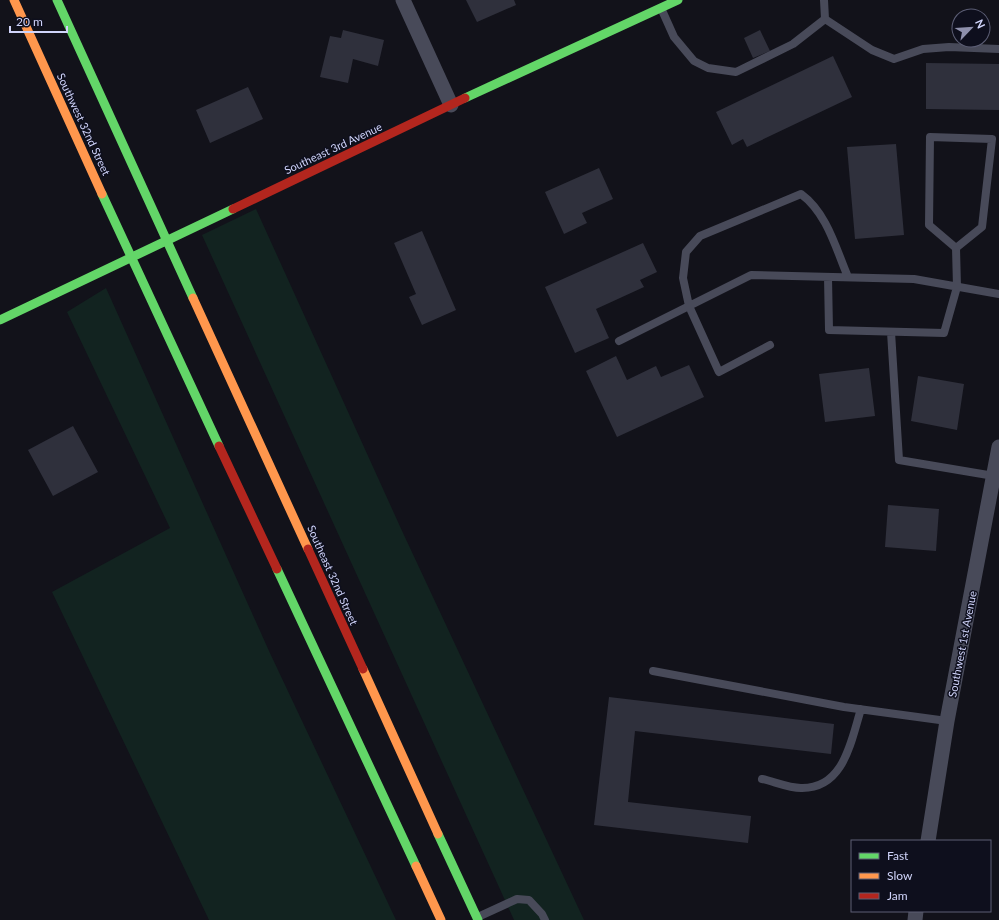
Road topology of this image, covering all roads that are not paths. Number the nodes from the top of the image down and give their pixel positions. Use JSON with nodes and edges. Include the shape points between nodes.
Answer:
{"nodes":[{"id":1,"x":14,"y":0,"type":"edge"},
{"id":2,"x":56,"y":0,"type":"edge"},
{"id":3,"x":403,"y":0,"type":"edge"},
{"id":4,"x":678,"y":0,"type":"edge"},
{"id":5,"x":824,"y":0,"type":"edge"},
{"id":6,"x":660,"y":8,"type":"junction"},
{"id":7,"x":825,"y":19,"type":"junction"},
{"id":8,"x":999,"y":49,"type":"edge"},
{"id":9,"x":451,"y":105,"type":"junction"},
{"id":10,"x":165,"y":240,"type":"junction"},
{"id":11,"x":956,"y":248,"type":"junction"},
{"id":12,"x":131,"y":258,"type":"junction"},
{"id":13,"x":828,"y":277,"type":"junction"},
{"id":14,"x":848,"y":277,"type":"junction"},
{"id":15,"x":956,"y":287,"type":"junction"},
{"id":16,"x":999,"y":294,"type":"edge"},
{"id":17,"x":689,"y":306,"type":"junction"},
{"id":18,"x":0,"y":320,"type":"edge"},
{"id":19,"x":891,"y":332,"type":"junction"},
{"id":20,"x":619,"y":341,"type":"dead end"},
{"id":21,"x":770,"y":345,"type":"dead end"},
{"id":22,"x":999,"y":447,"type":"edge"},
{"id":23,"x":994,"y":476,"type":"junction"},
{"id":24,"x":653,"y":670,"type":"dead end"},
{"id":25,"x":861,"y":709,"type":"junction"},
{"id":26,"x":947,"y":721,"type":"junction"},
{"id":27,"x":762,"y":779,"type":"dead end"},
{"id":28,"x":928,"y":840,"type":"edge"},
{"id":29,"x":476,"y":919,"type":"edge"},
{"id":30,"x":441,"y":920,"type":"edge"},
{"id":31,"x":545,"y":920,"type":"edge"}],
"edges":[{"from":1,"to":12,"type":"main road","name":"Southwest 32nd Street"},
{"from":2,"to":10,"type":"main road"},
{"from":3,"to":9,"type":"street"},
{"from":4,"to":6,"type":"main road","name":"Southeast 3rd Avenue"},
{"from":5,"to":7,"type":"lane"},
{"from":6,"to":7,"type":"lane","via":[[674,37],[694,61],[708,68],[736,72],[793,44]]},
{"from":6,"to":9,"type":"main road","name":"Southeast 3rd Avenue"},
{"from":7,"to":8,"type":"lane","via":[[872,50],[894,59],[923,49]]},
{"from":9,"to":10,"type":"main road","name":"Southeast 3rd Avenue"},
{"from":10,"to":12,"type":"main road","name":"Southeast 3rd Avenue"},
{"from":10,"to":29,"type":"main road","name":"Southeast 32nd Street","via":[[254,428]]},
{"from":11,"to":11,"type":"lane","via":[[982,227],[992,139],[930,137],[929,225]]},
{"from":11,"to":15,"type":"lane"},
{"from":12,"to":18,"type":"main road","name":"Southeast 3rd Avenue"},
{"from":12,"to":30,"type":"main road"},
{"from":13,"to":14,"type":"lane"},
{"from":13,"to":17,"type":"lane","via":[[751,275]]},
{"from":13,"to":19,"type":"lane","via":[[829,330]]},
{"from":14,"to":15,"type":"lane","via":[[914,279]]},
{"from":14,"to":17,"type":"lane","via":[[822,217],[812,202],[801,194],[700,236],[686,252],[683,278]]},
{"from":15,"to":16,"type":"lane"},
{"from":15,"to":19,"type":"lane","via":[[944,333]]},
{"from":17,"to":20,"type":"lane"},
{"from":17,"to":21,"type":"lane","via":[[719,372]]},
{"from":19,"to":23,"type":"lane","via":[[899,460]]},
{"from":22,"to":23,"type":"street","name":"Southwest 1st Avenue"},
{"from":23,"to":26,"type":"street","name":"Southwest 1st Avenue"},
{"from":24,"to":25,"type":"lane"},
{"from":25,"to":26,"type":"lane"},
{"from":25,"to":27,"type":"lane","via":[[842,766],[824,783],[801,788]]},
{"from":26,"to":28,"type":"street","name":"Southwest 1st Avenue"},
{"from":29,"to":31,"type":"lane","via":[[517,899],[529,900]]}]}
